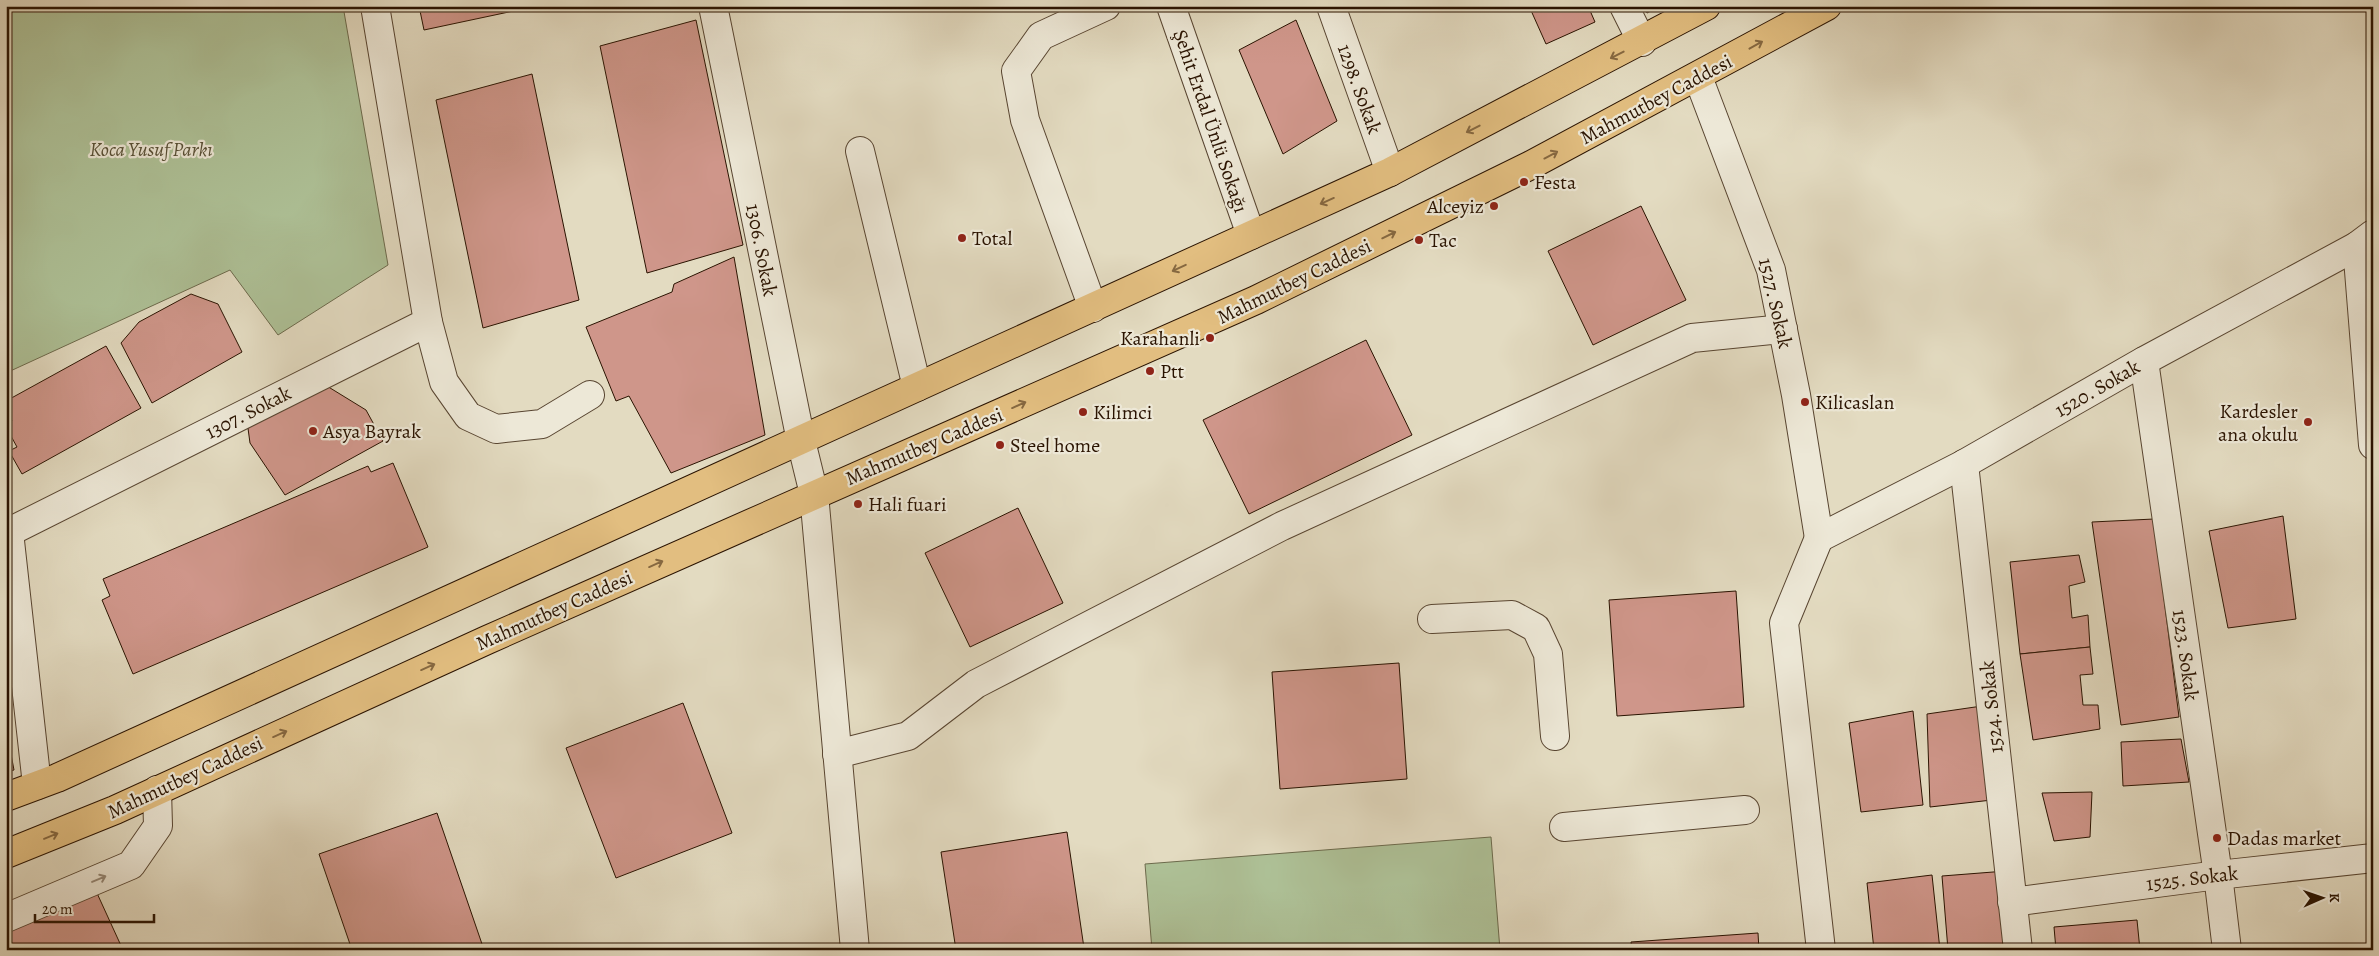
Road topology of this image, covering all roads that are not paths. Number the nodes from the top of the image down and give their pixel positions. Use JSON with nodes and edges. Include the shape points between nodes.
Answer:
{"nodes":[{"id":1,"x":375,"y":6,"type":"edge"},
{"id":2,"x":713,"y":6,"type":"edge"},
{"id":3,"x":1106,"y":6,"type":"edge"},
{"id":4,"x":1171,"y":6,"type":"edge"},
{"id":5,"x":1331,"y":6,"type":"edge"},
{"id":6,"x":1624,"y":6,"type":"edge"},
{"id":7,"x":1706,"y":6,"type":"edge"},
{"id":8,"x":1827,"y":6,"type":"edge"},
{"id":9,"x":1642,"y":42,"type":"junction"},
{"id":10,"x":1698,"y":77,"type":"junction"},
{"id":11,"x":860,"y":151,"type":"dead end"},
{"id":12,"x":1390,"y":172,"type":"junction"},
{"id":13,"x":1251,"y":236,"type":"junction"},
{"id":14,"x":2365,"y":240,"type":"edge"},
{"id":15,"x":1093,"y":308,"type":"junction"},
{"id":16,"x":428,"y":322,"type":"junction"},
{"id":17,"x":1783,"y":329,"type":"junction"},
{"id":18,"x":2144,"y":361,"type":"junction"},
{"id":19,"x":917,"y":387,"type":"junction"},
{"id":20,"x":590,"y":395,"type":"dead end"},
{"id":21,"x":2371,"y":399,"type":"edge"},
{"id":22,"x":801,"y":440,"type":"junction"},
{"id":23,"x":2373,"y":445,"type":"edge"},
{"id":24,"x":1964,"y":464,"type":"junction"},
{"id":25,"x":814,"y":494,"type":"junction"},
{"id":26,"x":1819,"y":538,"type":"junction"},
{"id":27,"x":1432,"y":619,"type":"dead end"},
{"id":28,"x":1555,"y":736,"type":"dead end"},
{"id":29,"x":837,"y":754,"type":"junction"},
{"id":30,"x":37,"y":785,"type":"junction"},
{"id":31,"x":156,"y":790,"type":"junction"},
{"id":32,"x":6,"y":798,"type":"edge"},
{"id":33,"x":1745,"y":810,"type":"dead end"},
{"id":34,"x":1564,"y":828,"type":"dead end"},
{"id":35,"x":6,"y":854,"type":"edge"},
{"id":36,"x":2373,"y":858,"type":"edge"},
{"id":37,"x":2218,"y":875,"type":"junction"},
{"id":38,"x":2012,"y":902,"type":"junction"},
{"id":39,"x":6,"y":918,"type":"edge"},
{"id":40,"x":855,"y":950,"type":"edge"},
{"id":41,"x":1821,"y":950,"type":"edge"},
{"id":42,"x":2018,"y":950,"type":"edge"},
{"id":43,"x":2227,"y":950,"type":"edge"}],
"edges":[{"from":1,"to":16,"type":"street"},
{"from":2,"to":22,"type":"street","name":"1306. Sokak"},
{"from":3,"to":15,"type":"street","via":[[1041,36],[1016,71],[1025,120]]},
{"from":4,"to":13,"type":"street","name":"Şehit Erdal Ünlü Sokağı"},
{"from":5,"to":12,"type":"street","name":"1298. Sokak"},
{"from":6,"to":9,"type":"street"},
{"from":7,"to":9,"type":"main road"},
{"from":10,"to":8,"type":"main road","name":"Mahmutbey Caddesi","one_way":true},
{"from":9,"to":12,"type":"main road","one_way":true},
{"from":10,"to":17,"type":"street","name":"1527. Sokak","via":[[1771,270]]},
{"from":25,"to":10,"type":"main road","name":"Mahmutbey Caddesi","one_way":true,"via":[[1256,300],[1531,165]]},
{"from":11,"to":19,"type":"street"},
{"from":12,"to":13,"type":"main road","one_way":true},
{"from":13,"to":15,"type":"main road","one_way":true},
{"from":14,"to":18,"type":"street","name":"1520. Sokak"},
{"from":14,"to":21,"type":"street"},
{"from":15,"to":19,"type":"main road"},
{"from":16,"to":20,"type":"street","via":[[444,382],[468,416],[496,429],[542,424]]},
{"from":16,"to":30,"type":"street","name":"1307. Sokak","via":[[9,532]]},
{"from":17,"to":26,"type":"street","name":"1527. Sokak"},
{"from":17,"to":29,"type":"street","via":[[1692,338],[1282,526],[976,684],[908,736]]},
{"from":18,"to":24,"type":"street","name":"1520. Sokak"},
{"from":18,"to":37,"type":"street","name":"1523. Sokak"},
{"from":19,"to":22,"type":"main road"},
{"from":21,"to":23,"type":"street"},
{"from":22,"to":25,"type":"street","name":"1306. Sokak"},
{"from":22,"to":30,"type":"main road"},
{"from":24,"to":26,"type":"street","name":"1520. Sokak"},
{"from":24,"to":38,"type":"street","name":"1524. Sokak"},
{"from":25,"to":29,"type":"street","name":"1306. Sokak"},
{"from":31,"to":25,"type":"main road","name":"Mahmutbey Caddesi","one_way":true},
{"from":26,"to":41,"type":"street","via":[[1784,624]]},
{"from":27,"to":28,"type":"street","via":[[1512,615],[1536,628],[1548,654]]},
{"from":29,"to":40,"type":"street","name":"1306. Sokak"},
{"from":30,"to":32,"type":"main road"},
{"from":35,"to":31,"type":"main road","name":"Mahmutbey Caddesi","one_way":true},
{"from":39,"to":31,"type":"street","one_way":true,"via":[[131,865],[158,826]]},
{"from":33,"to":34,"type":"street"},
{"from":36,"to":37,"type":"street","name":"1525. Sokak"},
{"from":37,"to":38,"type":"street","name":"1525. Sokak"},
{"from":37,"to":43,"type":"street","name":"1523. Sokak"},
{"from":38,"to":42,"type":"street","name":"1524. Sokak"}]}
